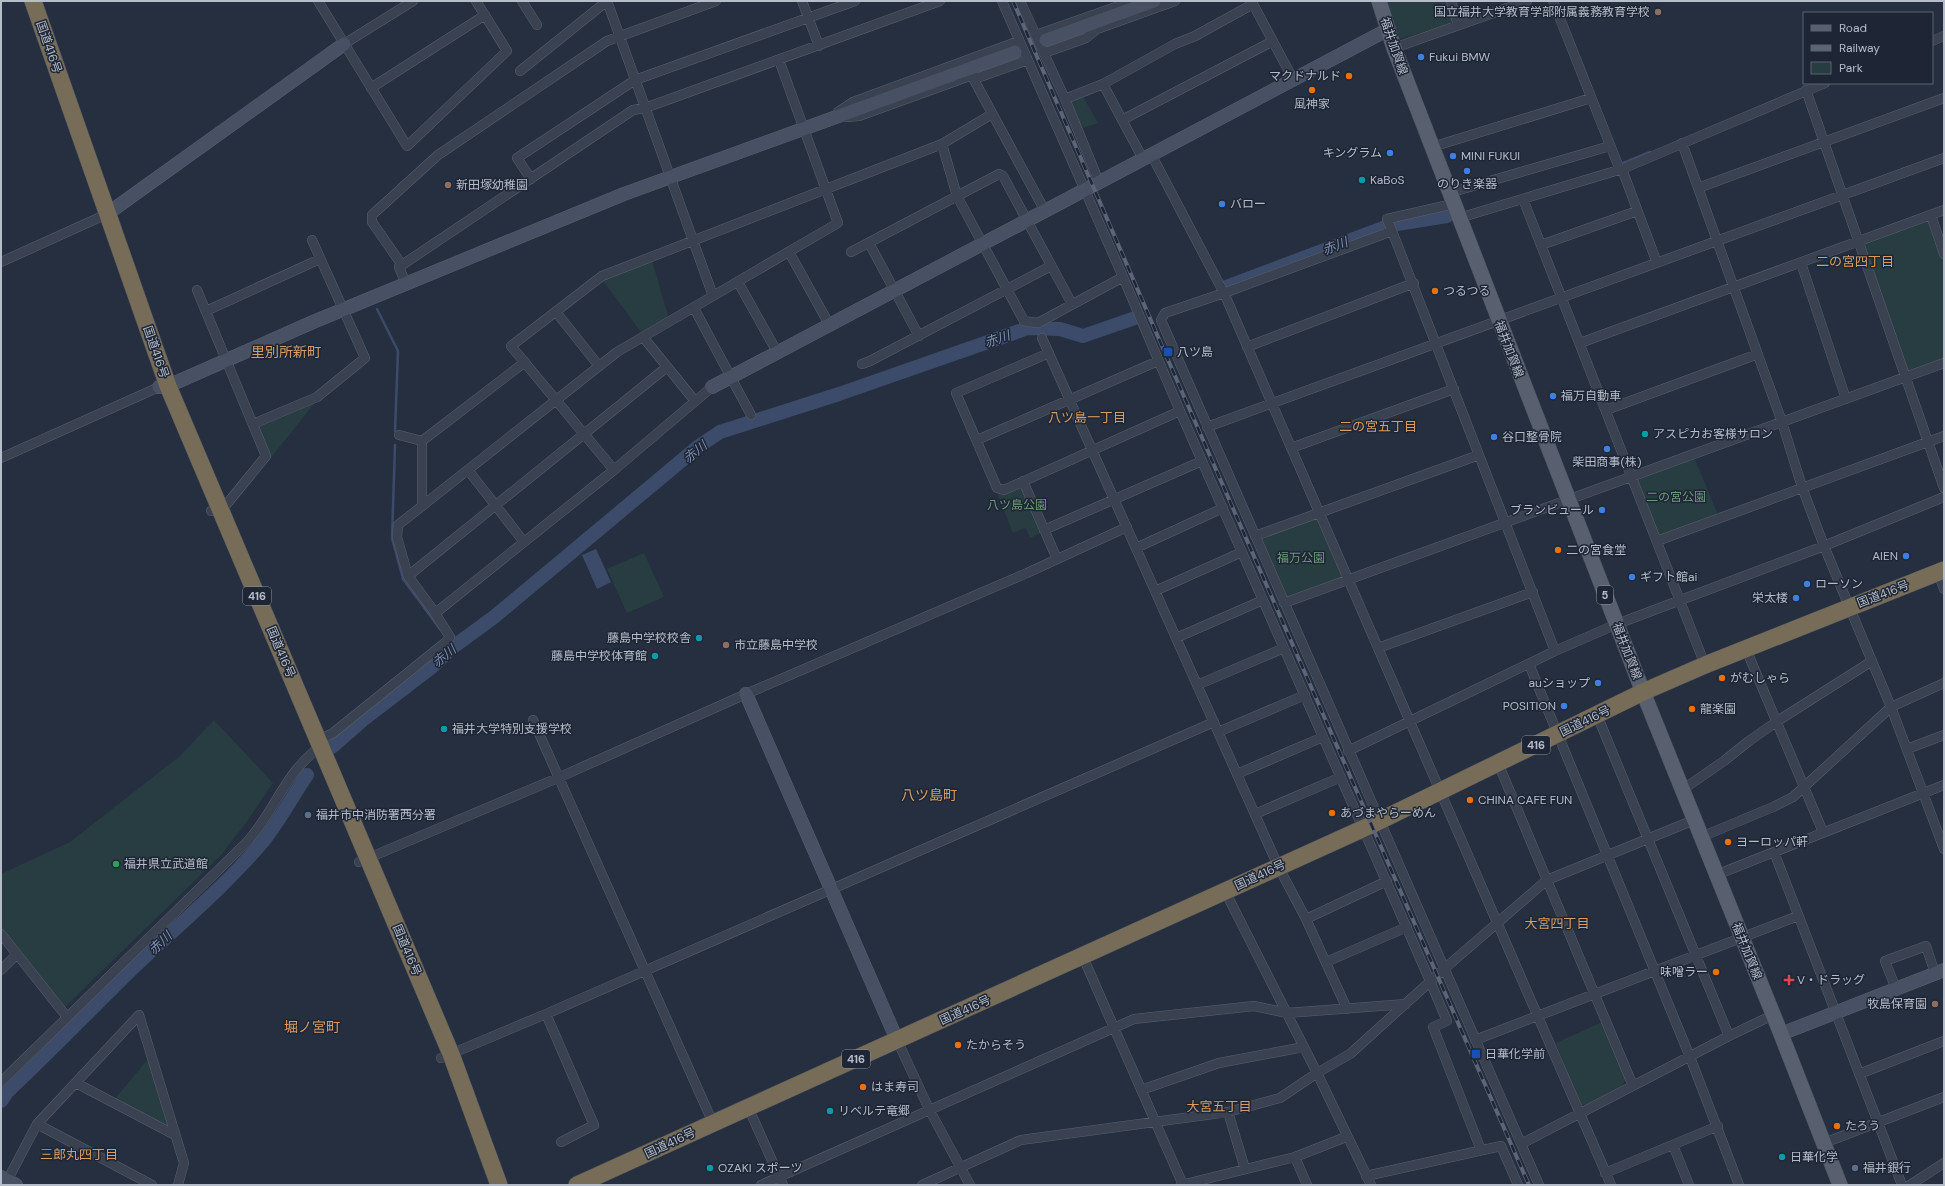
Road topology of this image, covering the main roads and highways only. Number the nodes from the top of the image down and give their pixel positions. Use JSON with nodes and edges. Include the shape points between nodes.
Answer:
{"nodes":[{"id":1,"x":22,"y":1,"type":"edge"},
{"id":2,"x":33,"y":1,"type":"edge"},
{"id":3,"x":1379,"y":1,"type":"edge"},
{"id":4,"x":103,"y":216,"type":"junction"},
{"id":5,"x":1941,"y":571,"type":"edge"},
{"id":6,"x":1643,"y":692,"type":"junction"},
{"id":7,"x":446,"y":1056,"type":"junction"},
{"id":8,"x":488,"y":1185,"type":"edge"},
{"id":9,"x":499,"y":1185,"type":"edge"},
{"id":10,"x":577,"y":1185,"type":"edge"},
{"id":11,"x":1840,"y":1185,"type":"edge"}],
"edges":[{"from":1,"to":4,"type":"highway","name":"国道416号","number":"416"},
{"from":2,"to":4,"type":"highway","name":"国道416号","number":"416"},
{"from":3,"to":6,"type":"main road","name":"福井加賀線","number":"5","via":[[1387,30],[1451,198]]},
{"from":4,"to":7,"type":"highway","name":"国道416号","number":"416","via":[[164,386]]},
{"from":5,"to":6,"type":"highway","name":"国道416号","number":"416"},
{"from":6,"to":10,"type":"highway","name":"国道416号","number":"416","via":[[1364,828]]},
{"from":6,"to":11,"type":"main road","name":"福井加賀線","number":"5"},
{"from":7,"to":8,"type":"highway","name":"国道416号","number":"416"},
{"from":7,"to":9,"type":"highway","name":"国道416号","number":"416"}]}
